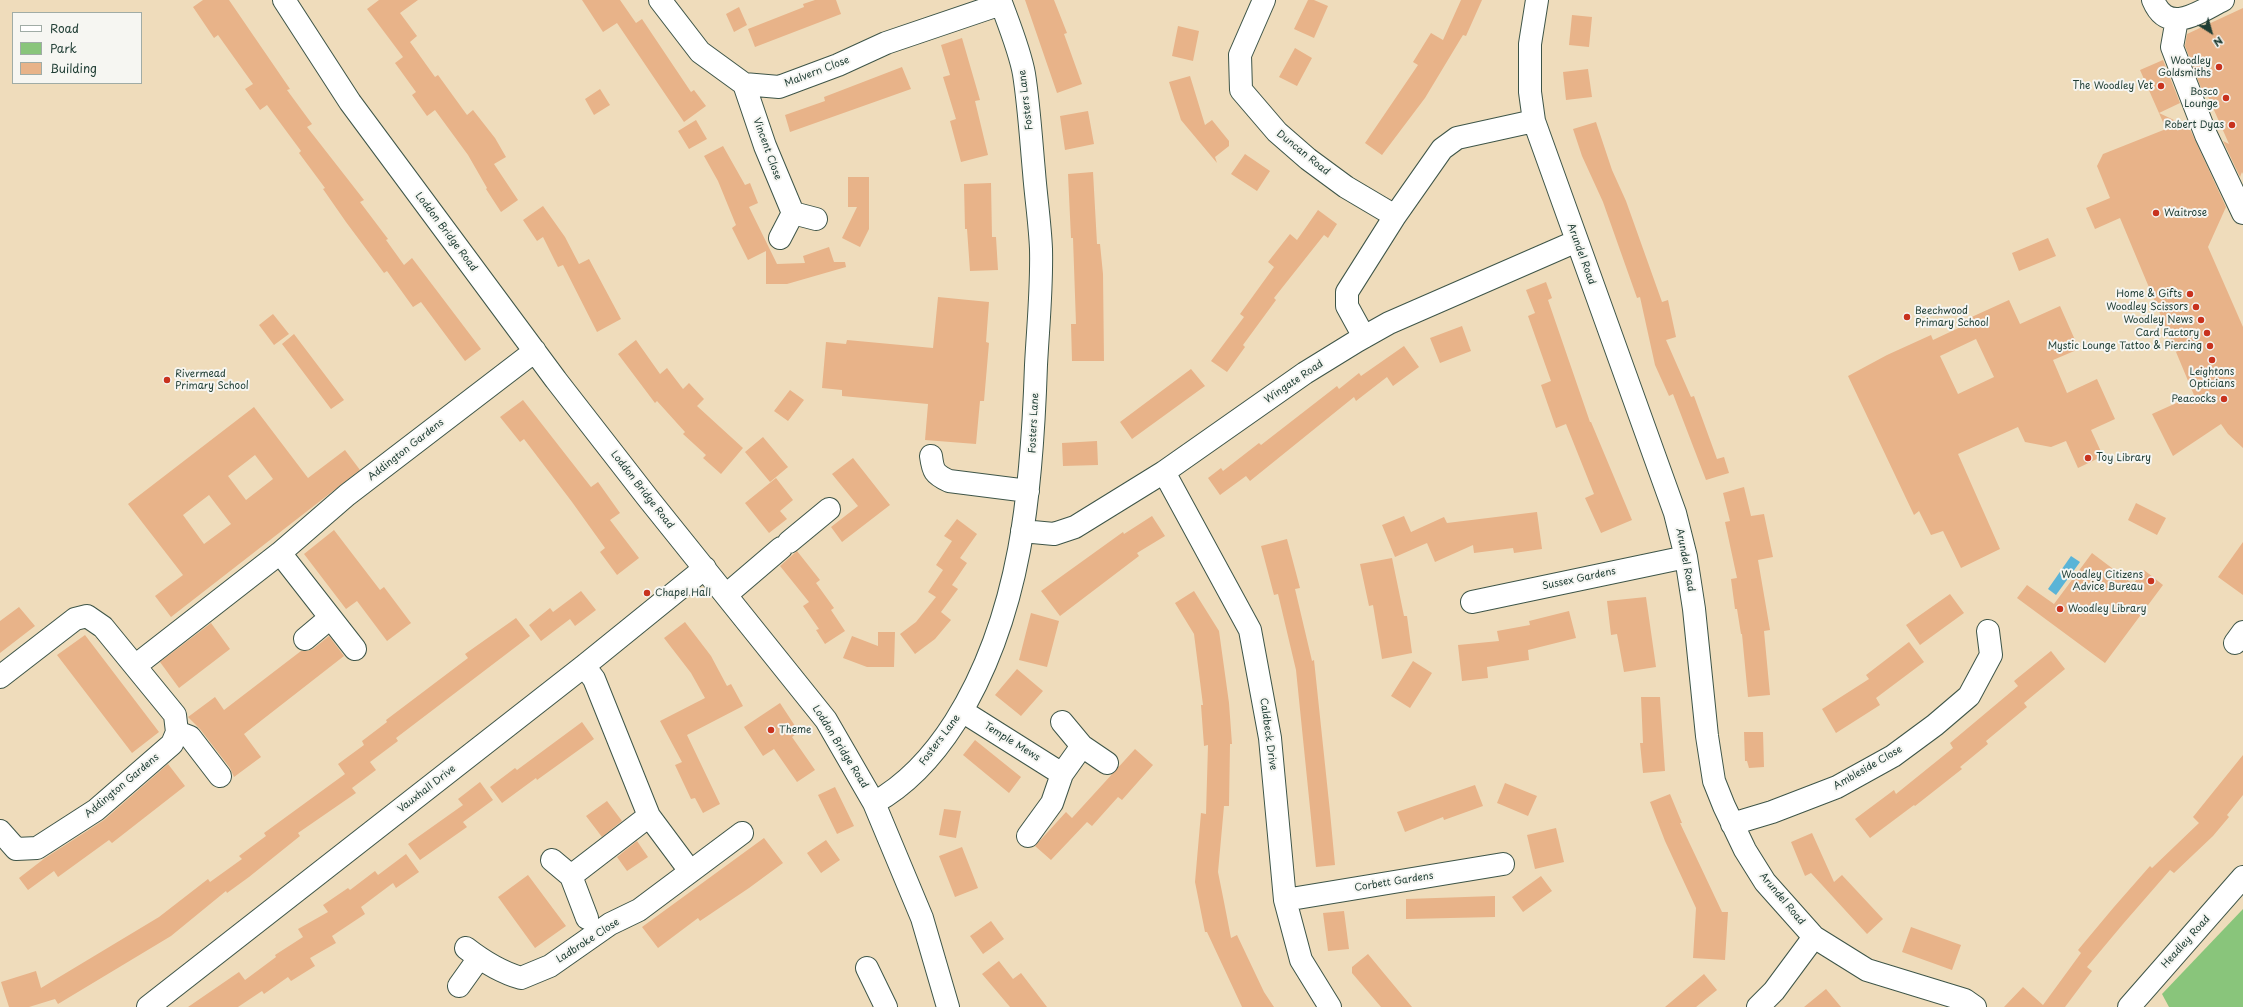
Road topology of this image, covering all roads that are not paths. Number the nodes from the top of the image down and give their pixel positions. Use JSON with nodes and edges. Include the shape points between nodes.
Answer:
{"nodes":[{"id":1,"x":284,"y":0,"type":"edge"},
{"id":2,"x":660,"y":0,"type":"edge"},
{"id":3,"x":1264,"y":0,"type":"edge"},
{"id":4,"x":1537,"y":0,"type":"edge"},
{"id":5,"x":2223,"y":0,"type":"edge"},
{"id":6,"x":1000,"y":2,"type":"edge"},
{"id":7,"x":2164,"y":11,"type":"edge"},
{"id":8,"x":744,"y":84,"type":"junction"},
{"id":9,"x":1534,"y":120,"type":"junction"},
{"id":10,"x":793,"y":213,"type":"junction"},
{"id":11,"x":2243,"y":213,"type":"edge"},
{"id":12,"x":1395,"y":216,"type":"junction"},
{"id":13,"x":816,"y":219,"type":"dead end"},
{"id":14,"x":780,"y":238,"type":"dead end"},
{"id":15,"x":1577,"y":241,"type":"junction"},
{"id":16,"x":1364,"y":337,"type":"junction"},
{"id":17,"x":535,"y":352,"type":"junction"},
{"id":18,"x":931,"y":456,"type":"dead end"},
{"id":19,"x":1164,"y":472,"type":"junction"},
{"id":20,"x":1028,"y":491,"type":"junction"},
{"id":21,"x":829,"y":509,"type":"dead end"},
{"id":22,"x":1022,"y":531,"type":"junction"},
{"id":23,"x":280,"y":553,"type":"junction"},
{"id":24,"x":1686,"y":557,"type":"junction"},
{"id":25,"x":705,"y":568,"type":"junction"},
{"id":26,"x":726,"y":595,"type":"junction"},
{"id":27,"x":1472,"y":602,"type":"dead end"},
{"id":28,"x":330,"y":618,"type":"junction"},
{"id":29,"x":1988,"y":631,"type":"dead end"},
{"id":30,"x":305,"y":638,"type":"dead end"},
{"id":31,"x":355,"y":649,"type":"dead end"},
{"id":32,"x":134,"y":666,"type":"junction"},
{"id":33,"x":584,"y":666,"type":"junction"},
{"id":34,"x":0,"y":677,"type":"edge"},
{"id":35,"x":962,"y":711,"type":"junction"},
{"id":36,"x":1062,"y":722,"type":"dead end"},
{"id":37,"x":177,"y":732,"type":"junction"},
{"id":38,"x":1082,"y":746,"type":"junction"},
{"id":39,"x":1107,"y":763,"type":"dead end"},
{"id":40,"x":1062,"y":774,"type":"junction"},
{"id":41,"x":220,"y":776,"type":"dead end"},
{"id":42,"x":874,"y":804,"type":"junction"},
{"id":43,"x":649,"y":816,"type":"junction"},
{"id":44,"x":1732,"y":824,"type":"junction"},
{"id":45,"x":0,"y":831,"type":"edge"},
{"id":46,"x":742,"y":833,"type":"dead end"},
{"id":47,"x":1028,"y":836,"type":"dead end"},
{"id":48,"x":552,"y":860,"type":"dead end"},
{"id":49,"x":1503,"y":864,"type":"dead end"},
{"id":50,"x":690,"y":871,"type":"junction"},
{"id":51,"x":571,"y":876,"type":"junction"},
{"id":52,"x":2243,"y":877,"type":"edge"},
{"id":53,"x":1285,"y":900,"type":"junction"},
{"id":54,"x":587,"y":918,"type":"dead end"},
{"id":55,"x":1814,"y":936,"type":"junction"},
{"id":56,"x":867,"y":968,"type":"dead end"},
{"id":57,"x":458,"y":986,"type":"dead end"},
{"id":58,"x":148,"y":1007,"type":"edge"},
{"id":59,"x":886,"y":1007,"type":"edge"},
{"id":60,"x":948,"y":1007,"type":"edge"},
{"id":61,"x":1330,"y":1007,"type":"edge"},
{"id":62,"x":1758,"y":1007,"type":"edge"},
{"id":63,"x":1975,"y":1007,"type":"edge"},
{"id":64,"x":2129,"y":1007,"type":"edge"}],
"edges":[{"from":1,"to":17,"type":"street","name":"Loddon Bridge Road","via":[[350,102]]},
{"from":2,"to":8,"type":"street","via":[[700,52]]},
{"from":3,"to":12,"type":"street","name":"Duncan Road","via":[[1240,55],[1241,90],[1277,132],[1308,159],[1346,187]]},
{"from":4,"to":9,"type":"street","name":"Arundel Road","via":[[1530,44],[1530,92]]},
{"from":5,"to":7,"type":"street","via":[[2188,17]]},
{"from":6,"to":8,"type":"street","name":"Malvern Close","via":[[886,43],[838,65],[779,87]]},
{"from":6,"to":20,"type":"street","name":"Fosters Lane","via":[[1024,72],[1041,249],[1033,453]]},
{"from":7,"to":11,"type":"street","via":[[2172,47],[2206,135]]},
{"from":8,"to":10,"type":"street","name":"Vincent Close","via":[[765,146]]},
{"from":9,"to":12,"type":"street","via":[[1456,138],[1442,148]]},
{"from":9,"to":15,"type":"street","name":"Arundel Road"},
{"from":10,"to":13,"type":"street"},
{"from":10,"to":14,"type":"street"},
{"from":12,"to":16,"type":"street","via":[[1347,292],[1347,306]]},
{"from":15,"to":16,"type":"street","name":"Wingate Road","via":[[1410,314]]},
{"from":15,"to":24,"type":"street","name":"Arundel Road","via":[[1675,513]]},
{"from":16,"to":19,"type":"street","name":"Wingate Road","via":[[1305,373]]},
{"from":17,"to":23,"type":"street","name":"Addington Gardens","via":[[347,495]]},
{"from":17,"to":25,"type":"street","name":"Loddon Bridge Road","via":[[646,497]]},
{"from":18,"to":20,"type":"street","via":[[933,469],[949,481]]},
{"from":19,"to":22,"type":"street","name":"Wingate Road","via":[[1075,527],[1054,534]]},
{"from":19,"to":53,"type":"street","name":"Caldbeck Drive","via":[[1250,630],[1270,738]]},
{"from":20,"to":22,"type":"street","name":"Fosters Lane"},
{"from":21,"to":26,"type":"street"},
{"from":22,"to":35,"type":"street","name":"Fosters Lane","via":[[1000,632]]},
{"from":23,"to":28,"type":"street"},
{"from":23,"to":32,"type":"street","name":"Addington Gardens"},
{"from":24,"to":27,"type":"street","name":"Sussex Gardens"},
{"from":24,"to":44,"type":"street","name":"Arundel Road","via":[[1714,781]]},
{"from":25,"to":26,"type":"street","name":"Loddon Bridge Road"},
{"from":25,"to":33,"type":"street","name":"Vauxhall Drive"},
{"from":26,"to":42,"type":"street","name":"Loddon Bridge Road","via":[[826,720]]},
{"from":28,"to":30,"type":"street"},
{"from":28,"to":31,"type":"street"},
{"from":29,"to":44,"type":"street","name":"Ambleside Close","via":[[1990,655],[1969,696],[1929,729],[1893,756],[1837,787]]},
{"from":32,"to":34,"type":"street","via":[[103,627],[88,616],[75,619]]},
{"from":32,"to":37,"type":"street","via":[[175,716]]},
{"from":33,"to":43,"type":"street","via":[[594,679]]},
{"from":33,"to":58,"type":"street","name":"Vauxhall Drive"},
{"from":35,"to":40,"type":"street","name":"Temple Mews"},
{"from":35,"to":42,"type":"street","name":"Fosters Lane","via":[[932,754],[913,775],[891,794]]},
{"from":36,"to":38,"type":"street"},
{"from":37,"to":41,"type":"street","via":[[190,737]]},
{"from":37,"to":45,"type":"street","name":"Addington Gardens","via":[[172,744],[96,810],[37,848],[16,849]]},
{"from":38,"to":39,"type":"street"},
{"from":38,"to":40,"type":"street"},
{"from":40,"to":47,"type":"street","via":[[1052,803]]},
{"from":42,"to":60,"type":"street","name":"Loddon Bridge Road","via":[[922,918]]},
{"from":43,"to":50,"type":"street"},
{"from":43,"to":51,"type":"street"},
{"from":44,"to":55,"type":"street","name":"Arundel Road","via":[[1765,882]]},
{"from":46,"to":50,"type":"street","name":"Ladbroke Close"},
{"from":48,"to":51,"type":"street","name":"Ladbroke Close"},
{"from":49,"to":53,"type":"street","name":"Corbett Gardens"},
{"from":50,"to":57,"type":"street","name":"Ladbroke Close","via":[[639,910],[610,924],[550,966],[521,978],[505,973],[472,953]]},
{"from":51,"to":54,"type":"street","name":"Ladbroke Close"},
{"from":52,"to":64,"type":"street","name":"Headley Road"},
{"from":53,"to":61,"type":"street","name":"Caldbeck Drive","via":[[1301,960]]},
{"from":55,"to":62,"type":"street","via":[[1774,991]]},
{"from":55,"to":63,"type":"street","name":"Arundel Road","via":[[1867,970],[1965,1000]]},
{"from":56,"to":59,"type":"street"}]}
